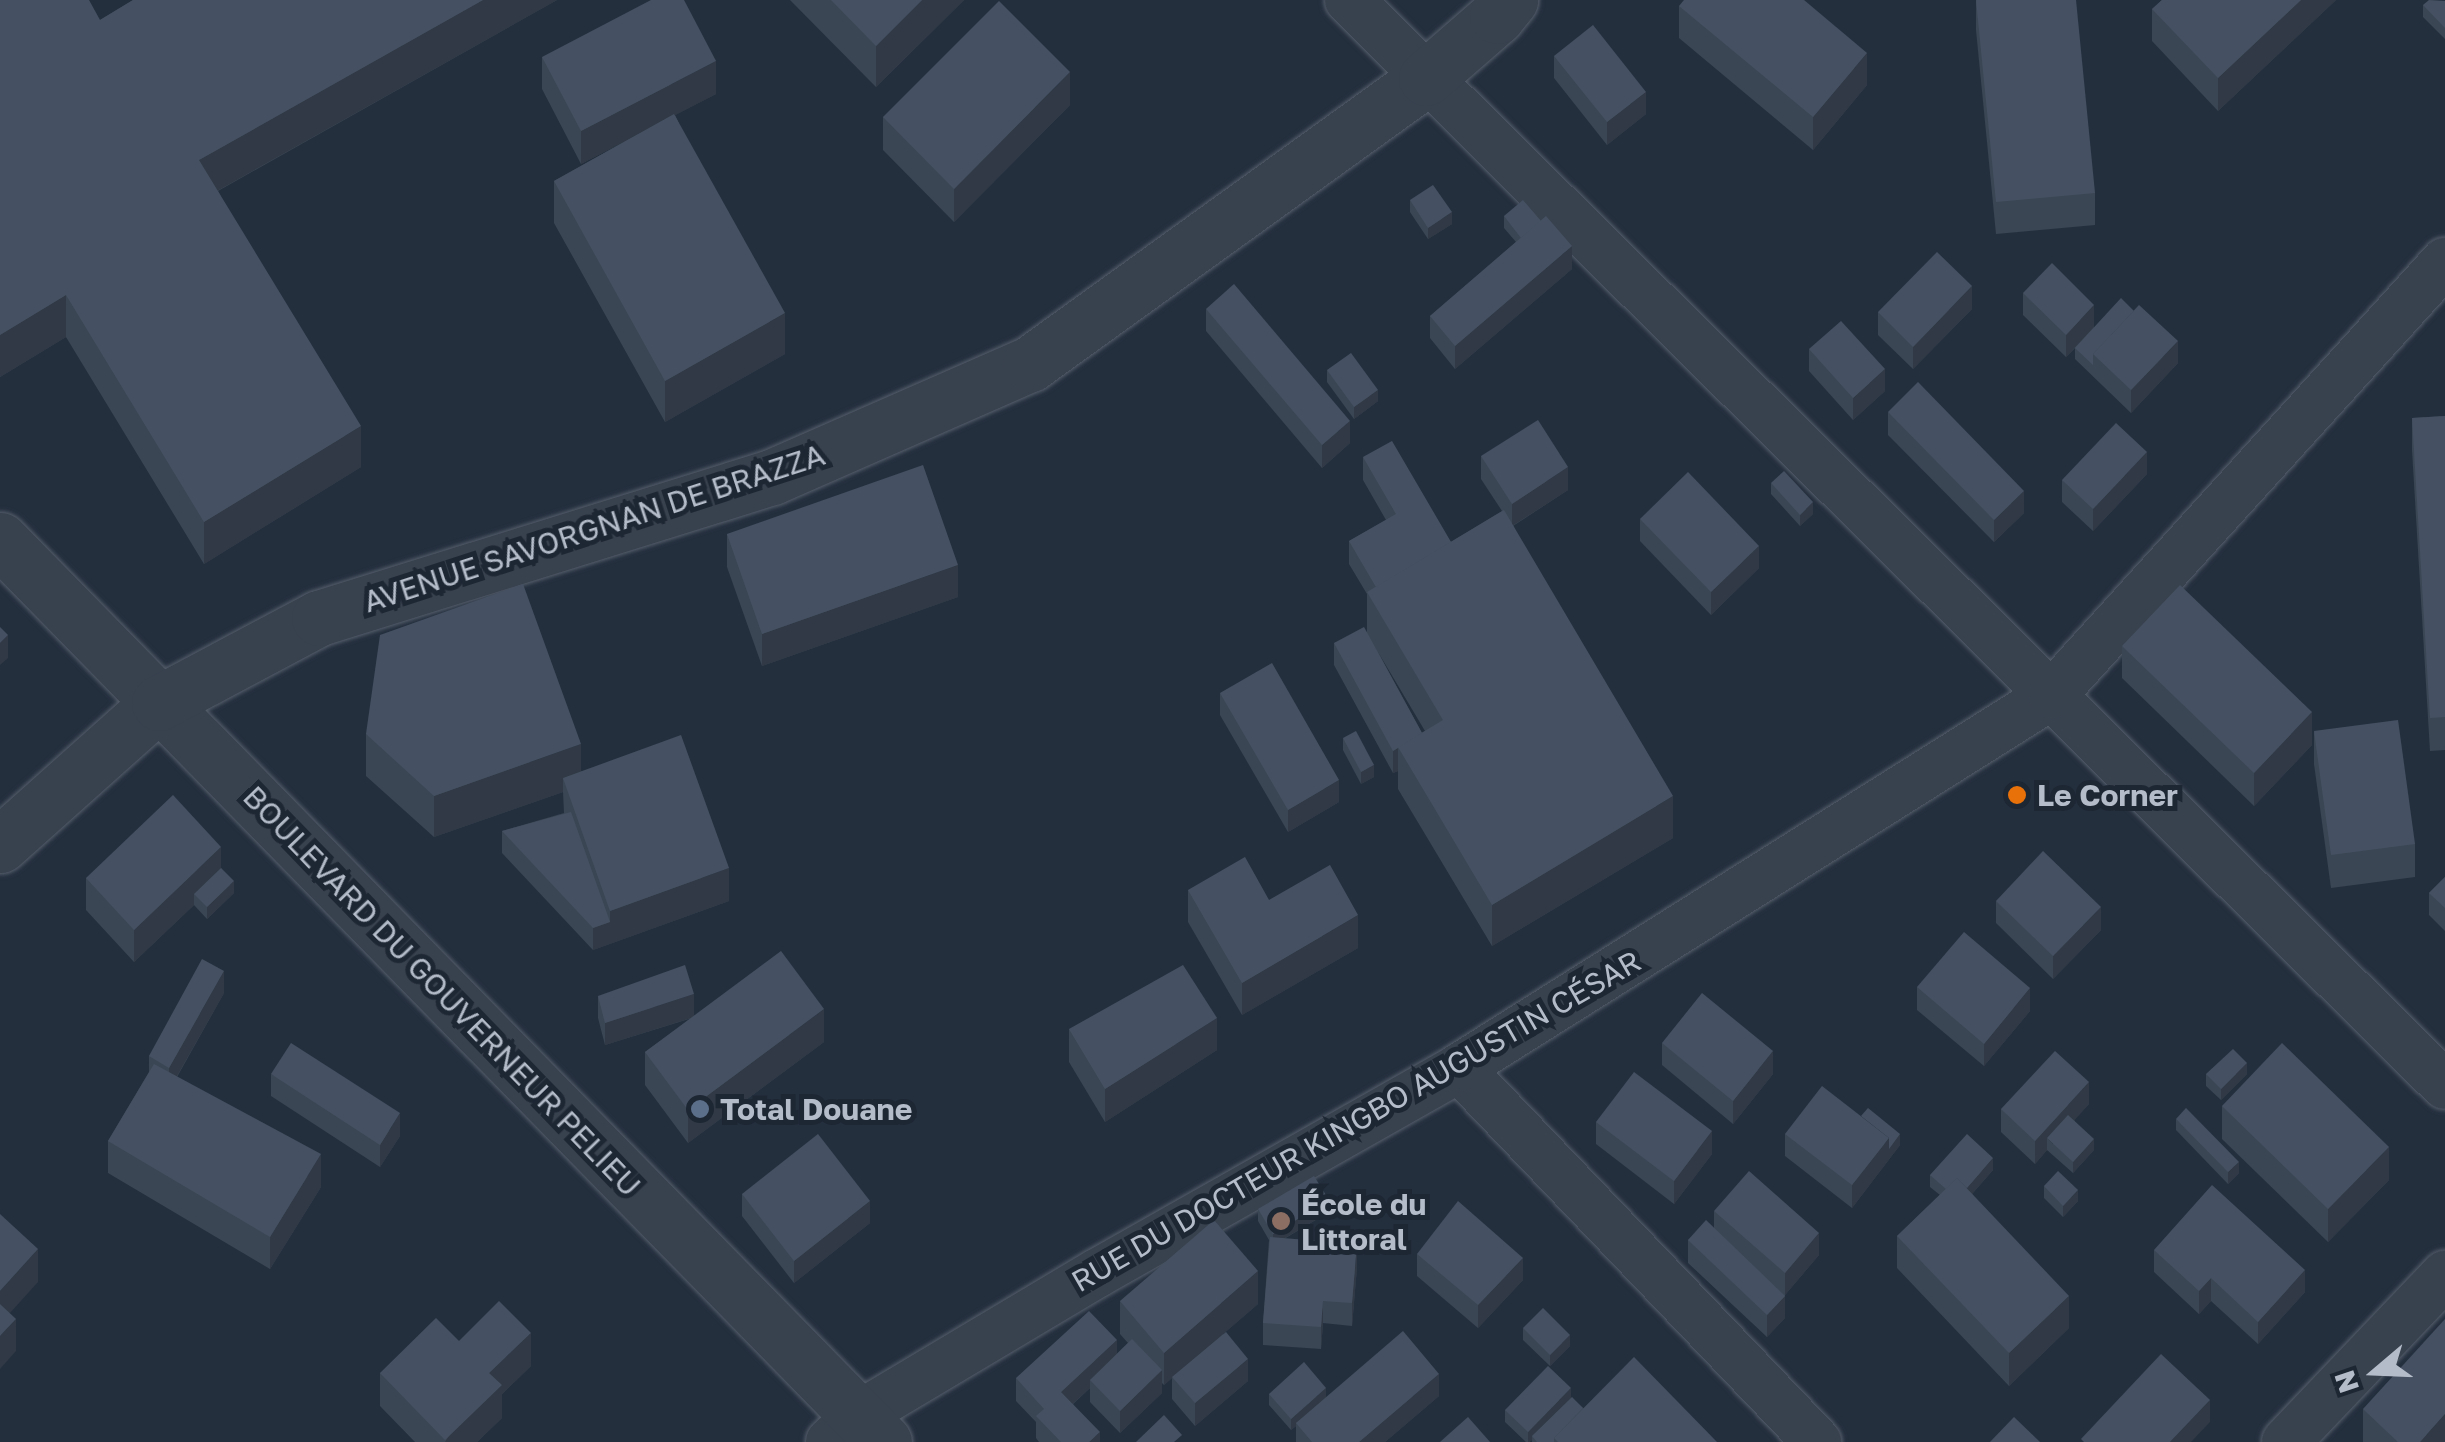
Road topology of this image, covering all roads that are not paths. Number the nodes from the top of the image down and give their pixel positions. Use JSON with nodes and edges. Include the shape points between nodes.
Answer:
{"nodes":[{"id":1,"x":1348,"y":0,"type":"edge"},
{"id":2,"x":1510,"y":0,"type":"edge"},
{"id":3,"x":1426,"y":78,"type":"junction"},
{"id":4,"x":2445,"y":262,"type":"edge"},
{"id":5,"x":0,"y":540,"type":"edge"},
{"id":6,"x":2052,"y":695,"type":"junction"},
{"id":7,"x":160,"y":703,"type":"junction"},
{"id":8,"x":0,"y":844,"type":"edge"},
{"id":9,"x":1459,"y":1068,"type":"junction"},
{"id":10,"x":2445,"y":1085,"type":"edge"},
{"id":11,"x":2445,"y":1275,"type":"edge"},
{"id":12,"x":858,"y":1433,"type":"edge"},
{"id":13,"x":1817,"y":1442,"type":"edge"},
{"id":14,"x":2286,"y":1442,"type":"edge"}],
"edges":[{"from":1,"to":3,"type":"street"},
{"from":2,"to":3,"type":"street","name":"AVENUE SAVORGNAN DE BRAZZA"},
{"from":3,"to":6,"type":"street"},
{"from":3,"to":7,"type":"street","name":"AVENUE SAVORGNAN DE BRAZZA","via":[[1030,364],[772,476],[319,618]]},
{"from":4,"to":6,"type":"street","name":"RUE DU DOCTEUR KINGBO AUGUSTIN CÉSAR"},
{"from":5,"to":7,"type":"street","name":"BOULEVARD DU GOUVERNEUR PELIEU"},
{"from":6,"to":9,"type":"street","name":"RUE DU DOCTEUR KINGBO AUGUSTIN CÉSAR"},
{"from":6,"to":10,"type":"street"},
{"from":7,"to":8,"type":"street","name":"AVENUE SAVORGNAN DE BRAZZA"},
{"from":7,"to":12,"type":"street","name":"BOULEVARD DU GOUVERNEUR PELIEU"},
{"from":9,"to":12,"type":"street","name":"RUE DU DOCTEUR KINGBO AUGUSTIN CÉSAR","via":[[1099,1272]]},
{"from":9,"to":13,"type":"street"},
{"from":11,"to":14,"type":"street"}]}
